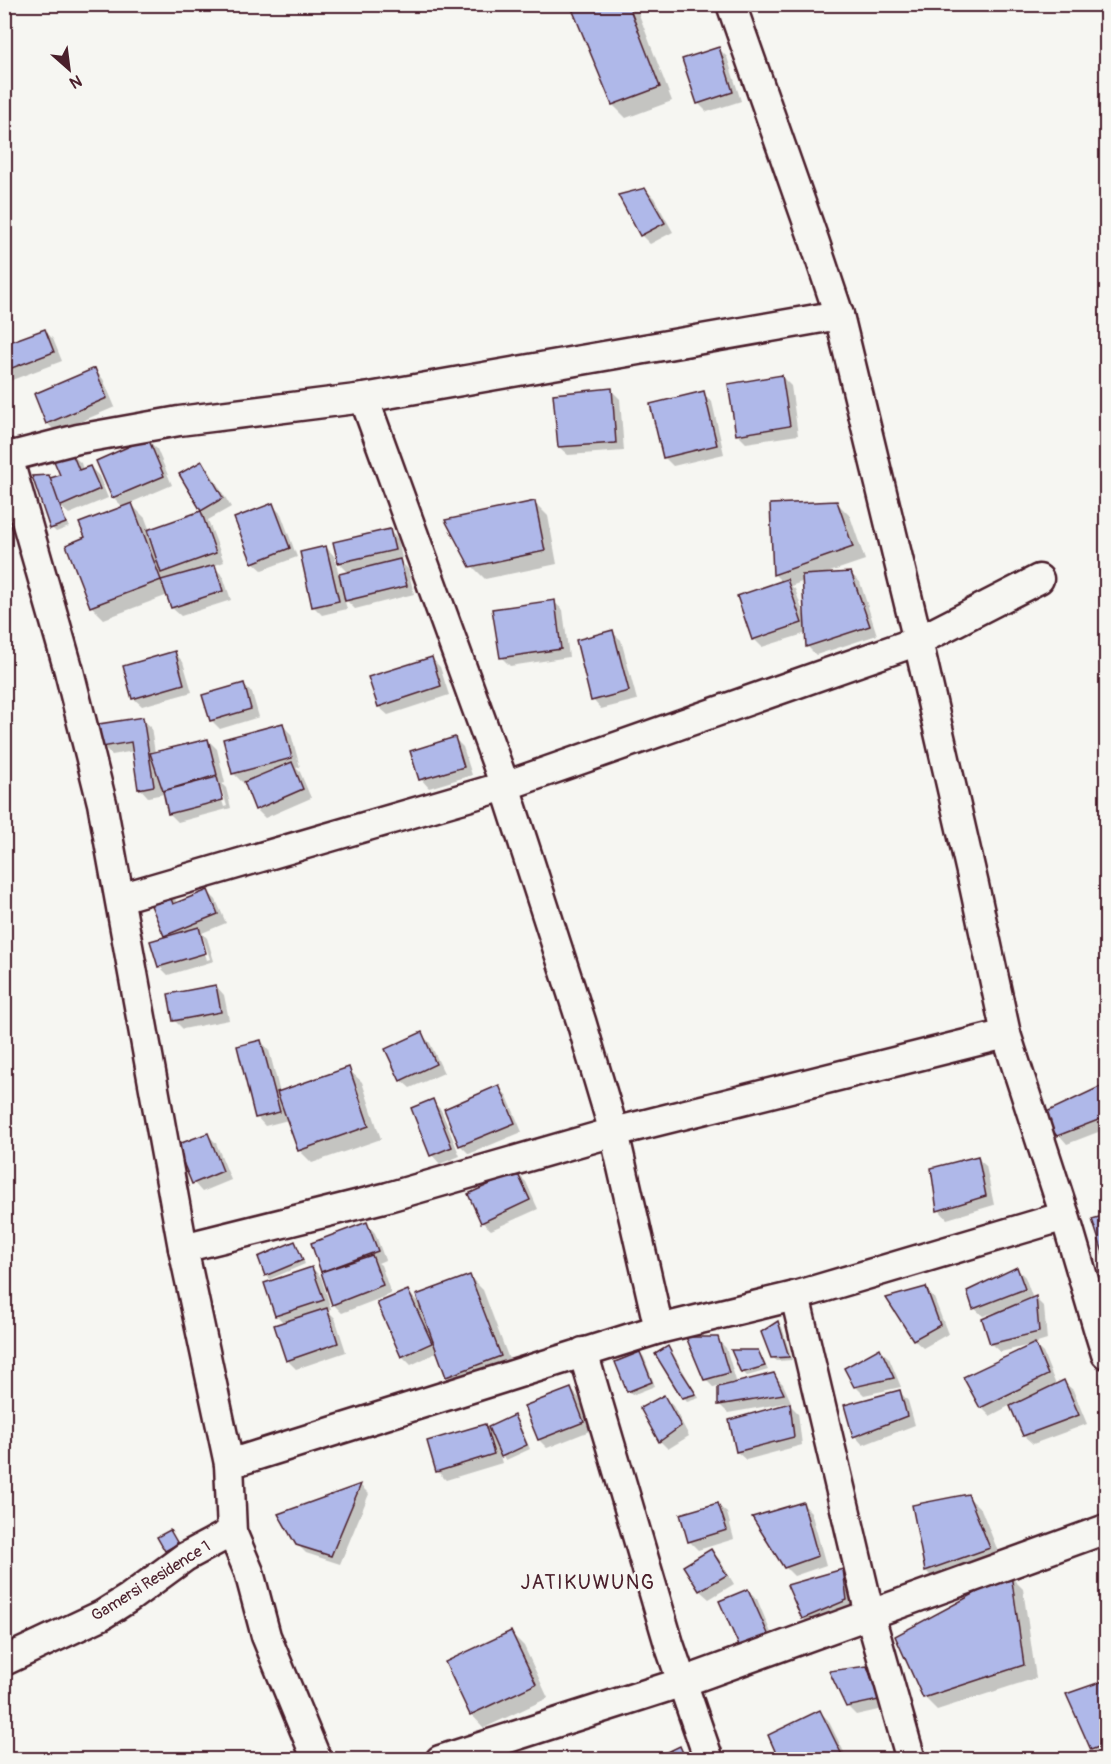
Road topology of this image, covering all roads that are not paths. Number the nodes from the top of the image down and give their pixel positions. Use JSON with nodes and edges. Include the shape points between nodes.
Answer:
{"nodes":[{"id":1,"x":731,"y":4,"type":"edge"},
{"id":2,"x":839,"y":315,"type":"junction"},
{"id":3,"x":364,"y":398,"type":"junction"},
{"id":4,"x":6,"y":454,"type":"edge"},
{"id":5,"x":1038,"y":579,"type":"dead end"},
{"id":6,"x":918,"y":641,"type":"junction"},
{"id":7,"x":505,"y":786,"type":"junction"},
{"id":8,"x":120,"y":898,"type":"junction"},
{"id":9,"x":1006,"y":1034,"type":"junction"},
{"id":10,"x":614,"y":1132,"type":"junction"},
{"id":11,"x":1065,"y":1216,"type":"junction"},
{"id":12,"x":183,"y":1248,"type":"junction"},
{"id":13,"x":795,"y":1296,"type":"junction"},
{"id":14,"x":659,"y":1329,"type":"junction"},
{"id":15,"x":583,"y":1352,"type":"junction"},
{"id":16,"x":1107,"y":1354,"type":"edge"},
{"id":17,"x":229,"y":1464,"type":"junction"},
{"id":18,"x":1107,"y":1529,"type":"edge"},
{"id":19,"x":232,"y":1532,"type":"junction"},
{"id":20,"x":870,"y":1615,"type":"junction"},
{"id":21,"x":4,"y":1661,"type":"edge"},
{"id":22,"x":683,"y":1682,"type":"junction"},
{"id":23,"x":317,"y":1760,"type":"edge"},
{"id":24,"x":440,"y":1760,"type":"edge"},
{"id":25,"x":709,"y":1760,"type":"edge"},
{"id":26,"x":911,"y":1760,"type":"edge"}],
"edges":[{"from":1,"to":2,"type":"street"},
{"from":2,"to":3,"type":"street"},
{"from":2,"to":6,"type":"street"},
{"from":3,"to":4,"type":"street","via":[[179,421]]},
{"from":3,"to":7,"type":"street"},
{"from":4,"to":8,"type":"street","via":[[69,671],[102,803]]},
{"from":5,"to":6,"type":"street"},
{"from":6,"to":7,"type":"street"},
{"from":6,"to":9,"type":"street"},
{"from":7,"to":8,"type":"street"},
{"from":7,"to":10,"type":"street"},
{"from":8,"to":12,"type":"street"},
{"from":9,"to":10,"type":"street"},
{"from":9,"to":11,"type":"street"},
{"from":10,"to":12,"type":"street","via":[[388,1197]]},
{"from":10,"to":14,"type":"street"},
{"from":11,"to":13,"type":"street"},
{"from":11,"to":16,"type":"street"},
{"from":12,"to":17,"type":"street"},
{"from":13,"to":14,"type":"street"},
{"from":13,"to":20,"type":"street"},
{"from":14,"to":15,"type":"street"},
{"from":15,"to":17,"type":"street"},
{"from":15,"to":22,"type":"street"},
{"from":17,"to":19,"type":"street"},
{"from":18,"to":20,"type":"street"},
{"from":19,"to":21,"type":"street","name":"Gamersi Residence 1","via":[[184,1557],[102,1615]]},
{"from":19,"to":23,"type":"street","via":[[249,1572],[266,1635]]},
{"from":20,"to":22,"type":"street"},
{"from":20,"to":26,"type":"street"},
{"from":22,"to":24,"type":"street"},
{"from":22,"to":25,"type":"street"}]}
